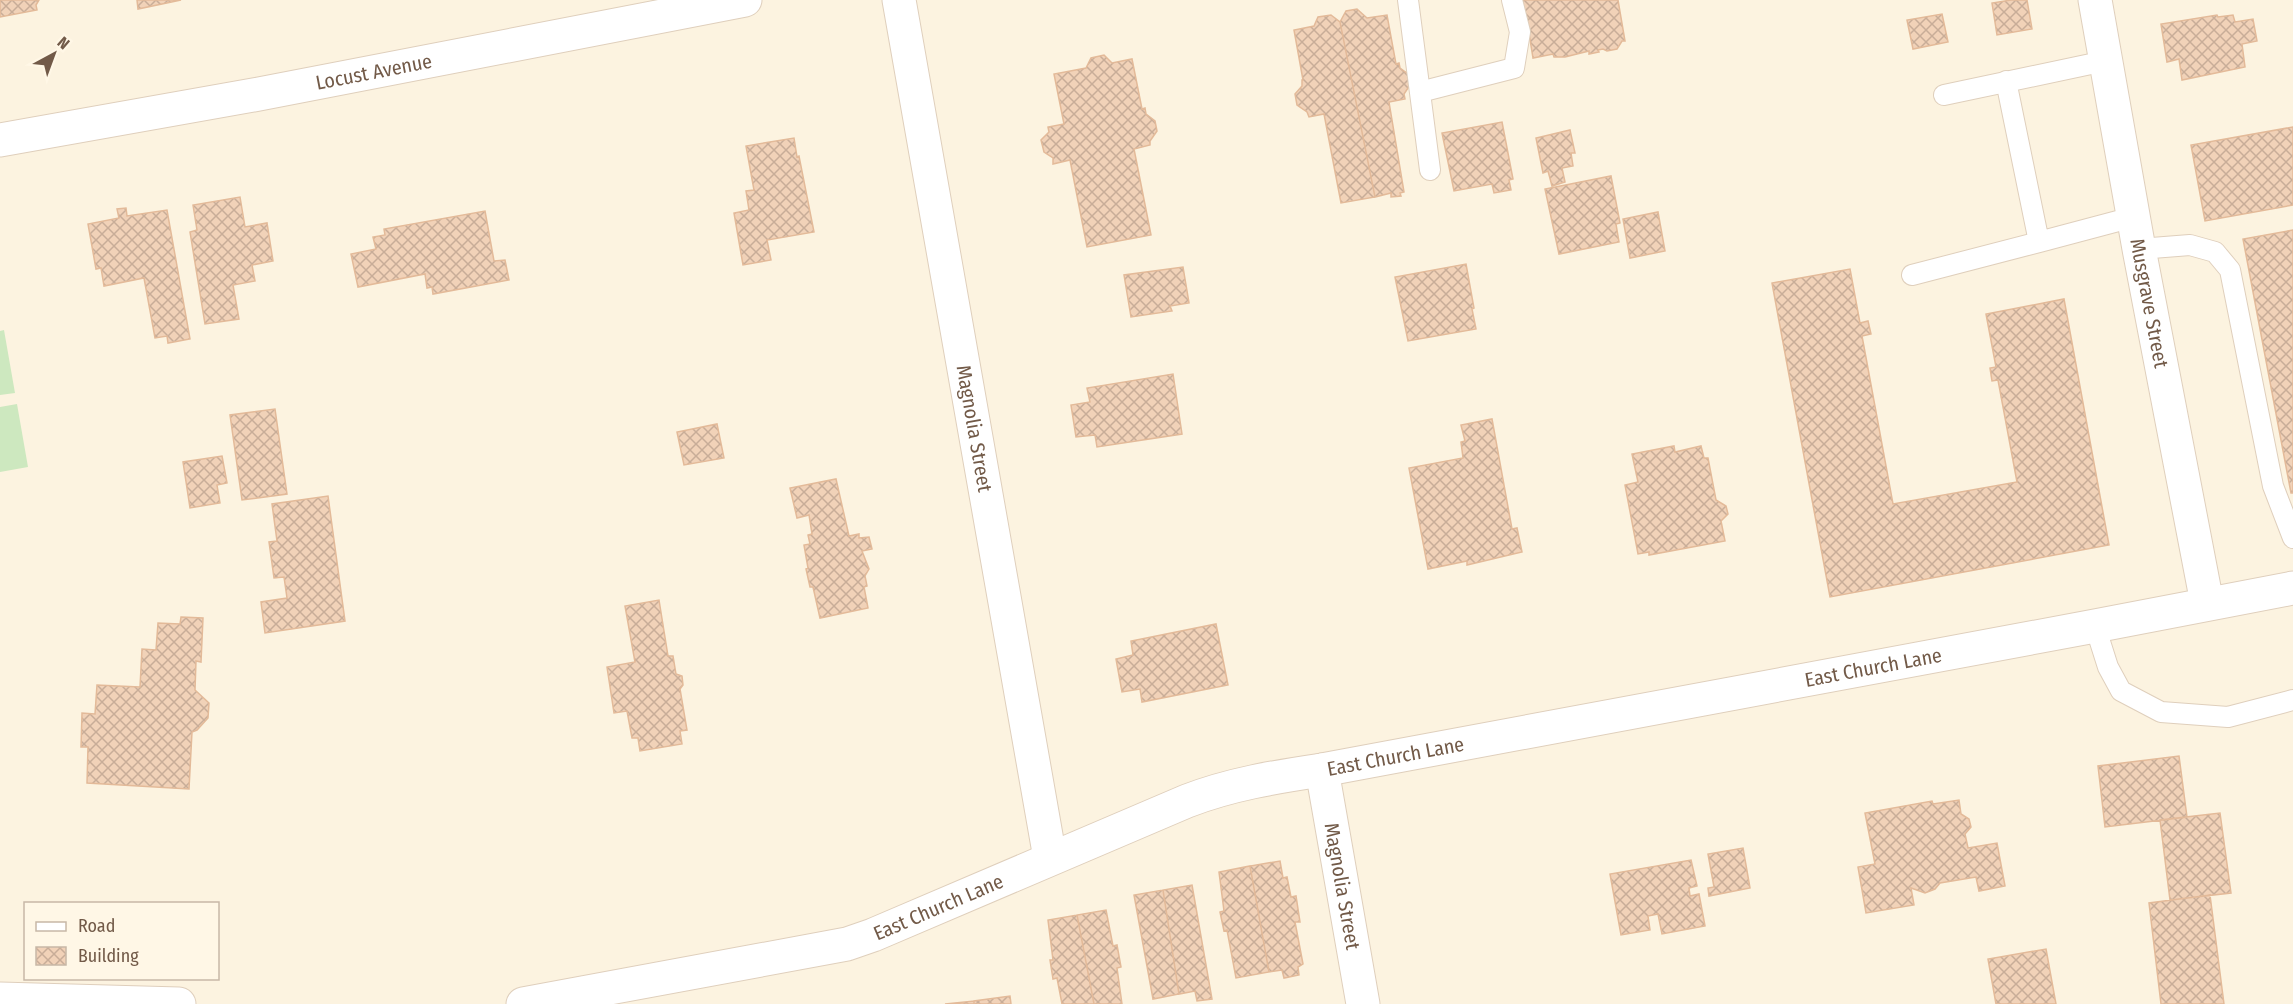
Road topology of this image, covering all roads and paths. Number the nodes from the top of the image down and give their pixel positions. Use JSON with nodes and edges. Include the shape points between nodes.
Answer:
{"nodes":[{"id":1,"x":746,"y":0,"type":"edge"},
{"id":2,"x":899,"y":0,"type":"edge"},
{"id":3,"x":1408,"y":0,"type":"edge"},
{"id":4,"x":1512,"y":0,"type":"edge"},
{"id":5,"x":2094,"y":0,"type":"edge"},
{"id":6,"x":2105,"y":61,"type":"junction"},
{"id":7,"x":2006,"y":81,"type":"junction"},
{"id":8,"x":1420,"y":92,"type":"junction"},
{"id":9,"x":1944,"y":95,"type":"dead end"},
{"id":10,"x":0,"y":140,"type":"edge"},
{"id":11,"x":1430,"y":170,"type":"dead end"},
{"id":12,"x":2133,"y":217,"type":"junction"},
{"id":13,"x":2039,"y":242,"type":"junction"},
{"id":14,"x":2139,"y":249,"type":"junction"},
{"id":15,"x":1911,"y":275,"type":"dead end"},
{"id":16,"x":2293,"y":538,"type":"edge"},
{"id":17,"x":2293,"y":588,"type":"edge"},
{"id":18,"x":2207,"y":603,"type":"junction"},
{"id":19,"x":2095,"y":626,"type":"junction"},
{"id":20,"x":2293,"y":700,"type":"edge"},
{"id":21,"x":1322,"y":770,"type":"junction"},
{"id":22,"x":1050,"y":858,"type":"junction"},
{"id":23,"x":677,"y":991,"type":"edge"},
{"id":24,"x":0,"y":999,"type":"edge"},
{"id":25,"x":179,"y":1004,"type":"edge"},
{"id":26,"x":523,"y":1004,"type":"edge"},
{"id":27,"x":1363,"y":1004,"type":"edge"}],
"edges":[{"from":1,"to":10,"type":"street","name":"Locust Avenue"},
{"from":2,"to":22,"type":"street","name":"Magnolia Street"},
{"from":3,"to":8,"type":"lane"},
{"from":4,"to":8,"type":"lane","via":[[1520,32],[1514,68]]},
{"from":5,"to":6,"type":"street","name":"Musgrave Street"},
{"from":6,"to":7,"type":"lane"},
{"from":6,"to":12,"type":"street","name":"Musgrave Street"},
{"from":7,"to":9,"type":"lane"},
{"from":7,"to":13,"type":"lane"},
{"from":8,"to":11,"type":"lane"},
{"from":12,"to":13,"type":"lane"},
{"from":12,"to":14,"type":"street","name":"Musgrave Street"},
{"from":13,"to":15,"type":"lane"},
{"from":14,"to":16,"type":"lane","via":[[2190,245],[2215,252],[2230,270],[2273,486]]},
{"from":14,"to":18,"type":"street","name":"Musgrave Street"},
{"from":17,"to":18,"type":"street","name":"East Church Lane"},
{"from":18,"to":19,"type":"street","name":"East Church Lane"},
{"from":19,"to":20,"type":"lane","via":[[2108,667],[2121,691],[2161,712],[2228,717]]},
{"from":19,"to":21,"type":"street","name":"East Church Lane"},
{"from":21,"to":22,"type":"street","name":"East Church Lane","via":[[1216,790]]},
{"from":21,"to":27,"type":"street","name":"Magnolia Street"},
{"from":22,"to":23,"type":"street","name":"East Church Lane","via":[[873,935]]},
{"from":23,"to":26,"type":"street","name":"East Church Lane"},
{"from":24,"to":25,"type":"street"}]}
